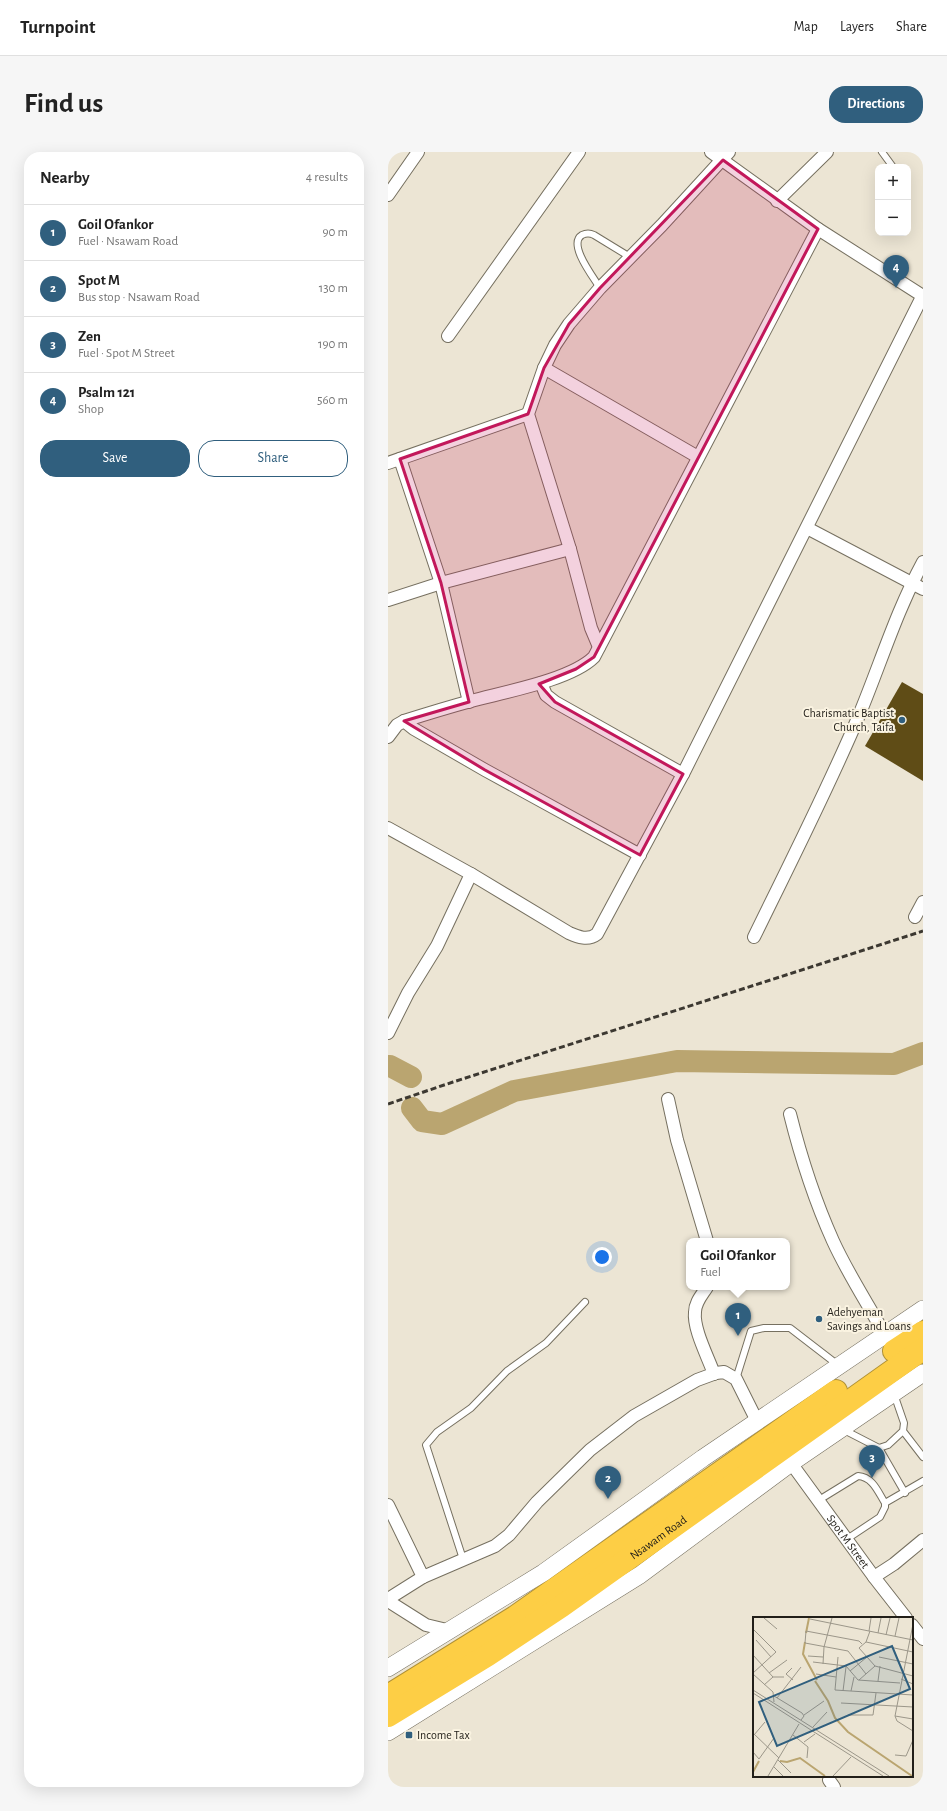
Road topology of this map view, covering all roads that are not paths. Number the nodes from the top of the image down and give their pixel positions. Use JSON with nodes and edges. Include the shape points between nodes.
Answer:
{"nodes":[{"id":1,"x":418,"y":152,"type":"edge"},
{"id":2,"x":579,"y":152,"type":"edge"},
{"id":3,"x":712,"y":152,"type":"edge"},
{"id":4,"x":827,"y":152,"type":"edge"},
{"id":5,"x":882,"y":152,"type":"edge"},
{"id":6,"x":726,"y":156,"type":"edge"},
{"id":7,"x":891,"y":164,"type":"edge"},
{"id":8,"x":388,"y":195,"type":"edge"},
{"id":9,"x":777,"y":201,"type":"junction"},
{"id":10,"x":818,"y":229,"type":"junction"},
{"id":11,"x":630,"y":257,"type":"junction"},
{"id":12,"x":600,"y":288,"type":"junction"},
{"id":13,"x":923,"y":296,"type":"edge"},
{"id":14,"x":448,"y":336,"type":"dead end"},
{"id":15,"x":544,"y":368,"type":"junction"},
{"id":16,"x":528,"y":414,"type":"junction"},
{"id":17,"x":698,"y":457,"type":"junction"},
{"id":18,"x":400,"y":459,"type":"junction"},
{"id":19,"x":388,"y":463,"type":"edge"},
{"id":20,"x":807,"y":528,"type":"junction"},
{"id":21,"x":570,"y":549,"type":"junction"},
{"id":22,"x":923,"y":562,"type":"edge"},
{"id":23,"x":441,"y":583,"type":"junction"},
{"id":24,"x":912,"y":583,"type":"junction"},
{"id":25,"x":923,"y":589,"type":"edge"},
{"id":26,"x":388,"y":600,"type":"edge"},
{"id":27,"x":599,"y":647,"type":"junction"},
{"id":28,"x":541,"y":683,"type":"junction"},
{"id":29,"x":469,"y":702,"type":"junction"},
{"id":30,"x":404,"y":721,"type":"junction"},
{"id":31,"x":388,"y":737,"type":"edge"},
{"id":32,"x":683,"y":774,"type":"junction"},
{"id":33,"x":388,"y":828,"type":"edge"},
{"id":34,"x":640,"y":855,"type":"junction"},
{"id":35,"x":471,"y":874,"type":"junction"},
{"id":36,"x":923,"y":902,"type":"edge"},
{"id":37,"x":915,"y":917,"type":"dead end"},
{"id":38,"x":754,"y":938,"type":"dead end"},
{"id":39,"x":388,"y":1033,"type":"edge"},
{"id":40,"x":668,"y":1099,"type":"dead end"},
{"id":41,"x":790,"y":1114,"type":"dead end"},
{"id":42,"x":706,"y":1238,"type":"edge"},
{"id":43,"x":705,"y":1290,"type":"edge"},
{"id":44,"x":585,"y":1302,"type":"dead end"},
{"id":45,"x":923,"y":1309,"type":"edge"},
{"id":46,"x":923,"y":1332,"type":"edge"},
{"id":47,"x":886,"y":1335,"type":"junction"},
{"id":48,"x":923,"y":1349,"type":"edge"},
{"id":49,"x":839,"y":1366,"type":"junction"},
{"id":50,"x":923,"y":1373,"type":"edge"},
{"id":51,"x":714,"y":1374,"type":"junction"},
{"id":52,"x":736,"y":1379,"type":"junction"},
{"id":53,"x":894,"y":1393,"type":"junction"},
{"id":54,"x":757,"y":1421,"type":"junction"},
{"id":55,"x":840,"y":1429,"type":"junction"},
{"id":56,"x":903,"y":1431,"type":"junction"},
{"id":57,"x":879,"y":1448,"type":"junction"},
{"id":58,"x":923,"y":1457,"type":"edge"},
{"id":59,"x":792,"y":1463,"type":"junction"},
{"id":60,"x":923,"y":1482,"type":"edge"},
{"id":61,"x":905,"y":1493,"type":"junction"},
{"id":62,"x":819,"y":1500,"type":"junction"},
{"id":63,"x":885,"y":1503,"type":"junction"},
{"id":64,"x":388,"y":1505,"type":"edge"},
{"id":65,"x":847,"y":1539,"type":"junction"},
{"id":66,"x":923,"y":1540,"type":"edge"},
{"id":67,"x":463,"y":1558,"type":"junction"},
{"id":68,"x":423,"y":1577,"type":"junction"},
{"id":69,"x":874,"y":1577,"type":"junction"},
{"id":70,"x":388,"y":1600,"type":"edge"},
{"id":71,"x":905,"y":1617,"type":"edge"},
{"id":72,"x":913,"y":1626,"type":"edge"},
{"id":73,"x":451,"y":1631,"type":"junction"},
{"id":74,"x":923,"y":1639,"type":"edge"},
{"id":75,"x":388,"y":1668,"type":"edge"},
{"id":76,"x":388,"y":1696,"type":"edge"},
{"id":77,"x":388,"y":1716,"type":"edge"},
{"id":78,"x":388,"y":1732,"type":"edge"}],
"edges":[{"from":1,"to":8,"type":"street"},
{"from":2,"to":14,"type":"street"},
{"from":3,"to":6,"type":"street"},
{"from":4,"to":9,"type":"street"},
{"from":5,"to":7,"type":"lane"},
{"from":6,"to":9,"type":"street"},
{"from":6,"to":11,"type":"street"},
{"from":9,"to":10,"type":"street"},
{"from":10,"to":13,"type":"street"},
{"from":10,"to":17,"type":"street"},
{"from":11,"to":12,"type":"street"},
{"from":11,"to":12,"type":"lane","via":[[590,233],[579,237],[579,251]]},
{"from":12,"to":15,"type":"street","via":[[558,340]]},
{"from":13,"to":20,"type":"street"},
{"from":15,"to":16,"type":"street"},
{"from":15,"to":17,"type":"street"},
{"from":16,"to":18,"type":"street"},
{"from":16,"to":21,"type":"street"},
{"from":17,"to":27,"type":"street"},
{"from":18,"to":19,"type":"street"},
{"from":18,"to":23,"type":"street"},
{"from":20,"to":24,"type":"street"},
{"from":20,"to":32,"type":"street"},
{"from":21,"to":23,"type":"street"},
{"from":21,"to":27,"type":"street","via":[[591,628]]},
{"from":22,"to":24,"type":"street"},
{"from":23,"to":26,"type":"street"},
{"from":23,"to":29,"type":"street"},
{"from":24,"to":25,"type":"street"},
{"from":24,"to":38,"type":"street","via":[[836,768]]},
{"from":27,"to":28,"type":"street","via":[[588,662]]},
{"from":28,"to":29,"type":"street"},
{"from":28,"to":32,"type":"street","via":[[546,695],[555,702]]},
{"from":29,"to":30,"type":"street"},
{"from":30,"to":31,"type":"street","via":[[397,725]]},
{"from":30,"to":34,"type":"street","via":[[485,770]]},
{"from":32,"to":34,"type":"street"},
{"from":33,"to":35,"type":"street"},
{"from":34,"to":35,"type":"street","via":[[601,929],[593,937],[588,938],[569,933]]},
{"from":35,"to":39,"type":"street","via":[[436,946]]},
{"from":36,"to":37,"type":"street"},
{"from":40,"to":42,"type":"street","via":[[677,1140]]},
{"from":41,"to":47,"type":"street","via":[[811,1185],[834,1243]]},
{"from":43,"to":51,"type":"street","via":[[697,1301],[695,1312],[697,1327]]},
{"from":44,"to":67,"type":"lane","via":[[546,1343],[507,1371],[471,1408],[437,1432],[426,1445]]},
{"from":45,"to":47,"type":"main road"},
{"from":46,"to":76,"type":"highway","name":"Nsawam Road","via":[[515,1617]]},
{"from":47,"to":49,"type":"main road"},
{"from":48,"to":77,"type":"highway","name":"Nsawam Road","via":[[562,1606]]},
{"from":49,"to":52,"type":"lane","via":[[790,1328],[764,1328],[751,1331]]},
{"from":49,"to":54,"type":"main road"},
{"from":50,"to":53,"type":"main road"},
{"from":51,"to":52,"type":"street","via":[[724,1372]]},
{"from":51,"to":67,"type":"street","via":[[697,1380],[634,1416],[590,1450],[537,1502],[509,1535],[495,1546]]},
{"from":52,"to":54,"type":"street"},
{"from":53,"to":55,"type":"main road"},
{"from":53,"to":56,"type":"lane","via":[[904,1423]]},
{"from":54,"to":73,"type":"main road","via":[[543,1574]]},
{"from":55,"to":57,"type":"lane"},
{"from":55,"to":59,"type":"main road"},
{"from":56,"to":57,"type":"lane","via":[[888,1445]]},
{"from":56,"to":58,"type":"lane"},
{"from":57,"to":61,"type":"lane"},
{"from":59,"to":62,"type":"street","name":"Spot M Street"},
{"from":59,"to":78,"type":"main road","via":[[640,1575]]},
{"from":60,"to":61,"type":"lane"},
{"from":61,"to":63,"type":"lane"},
{"from":62,"to":63,"type":"lane","via":[[858,1476],[864,1476],[873,1482]]},
{"from":62,"to":65,"type":"street","name":"Spot M Street"},
{"from":63,"to":65,"type":"lane","via":[[880,1517]]},
{"from":64,"to":68,"type":"street"},
{"from":65,"to":69,"type":"street","name":"Spot M Street"},
{"from":66,"to":69,"type":"street"},
{"from":67,"to":68,"type":"street"},
{"from":68,"to":70,"type":"street"},
{"from":69,"to":71,"type":"street","name":"Spot M Street"},
{"from":70,"to":73,"type":"street","via":[[426,1624]]},
{"from":72,"to":74,"type":"street"},
{"from":73,"to":75,"type":"main road"}]}
